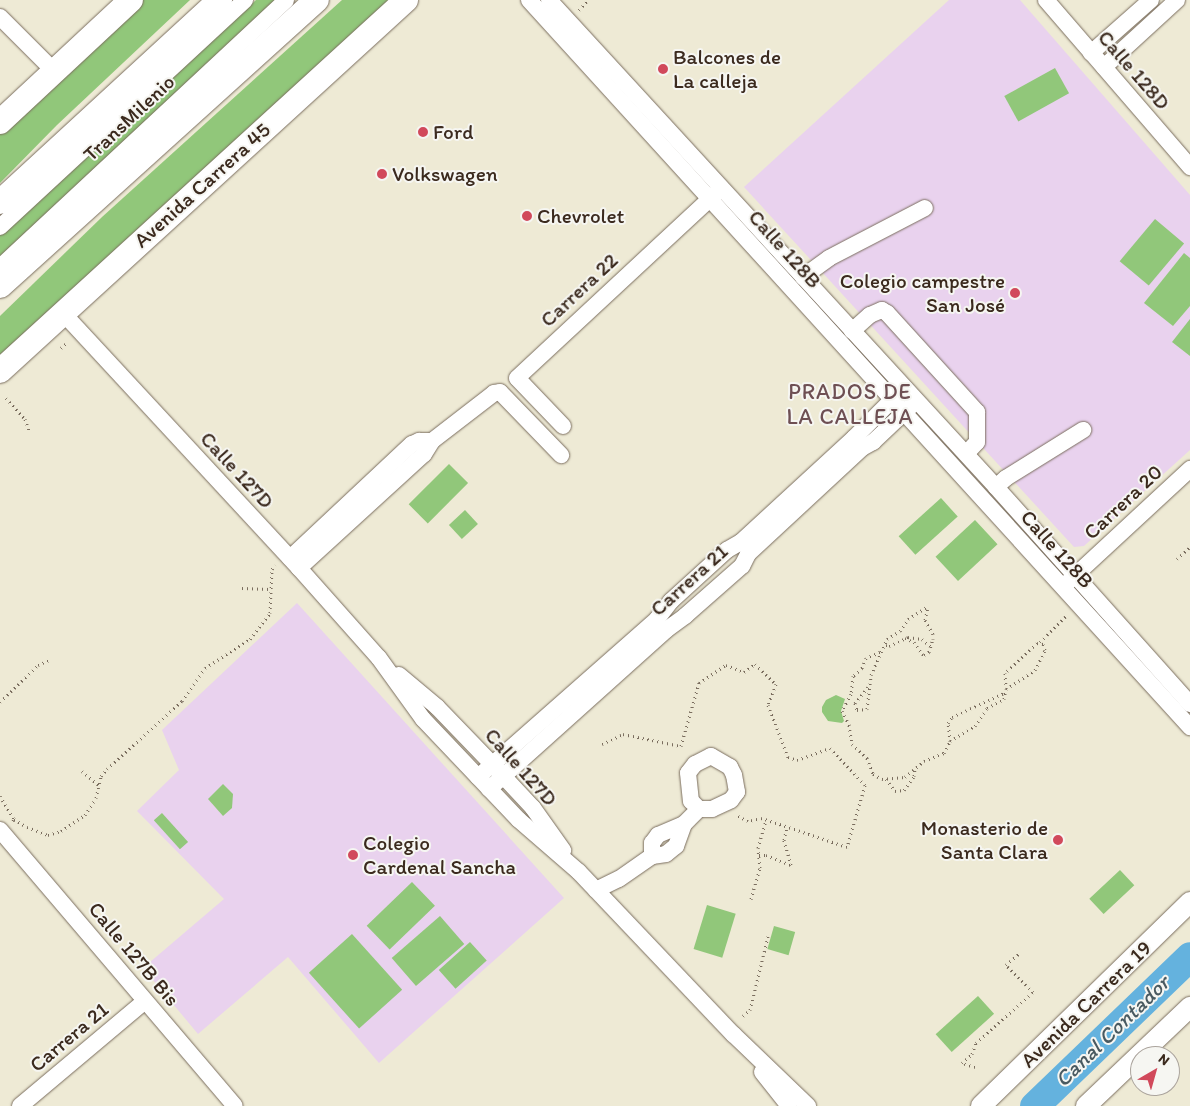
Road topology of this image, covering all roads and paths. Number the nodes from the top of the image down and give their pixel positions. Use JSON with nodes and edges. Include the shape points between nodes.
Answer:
{"nodes":[{"id":1,"x":132,"y":0,"type":"edge"},
{"id":2,"x":220,"y":0,"type":"edge"},
{"id":3,"x":245,"y":0,"type":"edge"},
{"id":4,"x":286,"y":0,"type":"edge"},
{"id":5,"x":317,"y":0,"type":"edge"},
{"id":6,"x":406,"y":0,"type":"edge"},
{"id":7,"x":529,"y":0,"type":"edge"},
{"id":8,"x":550,"y":0,"type":"edge"},
{"id":9,"x":588,"y":0,"type":"edge"},
{"id":10,"x":1046,"y":0,"type":"edge"},
{"id":11,"x":1151,"y":0,"type":"edge"},
{"id":12,"x":1177,"y":0,"type":"edge"},
{"id":13,"x":576,"y":12,"type":"dead end"},
{"id":14,"x":0,"y":17,"type":"edge"},
{"id":15,"x":1091,"y":53,"type":"junction"},
{"id":16,"x":1104,"y":67,"type":"junction"},
{"id":17,"x":54,"y":71,"type":"junction"},
{"id":18,"x":0,"y":122,"type":"edge"},
{"id":19,"x":1190,"y":167,"type":"edge"},
{"id":20,"x":715,"y":193,"type":"junction"},
{"id":21,"x":0,"y":202,"type":"edge"},
{"id":22,"x":925,"y":208,"type":"dead end"},
{"id":23,"x":0,"y":227,"type":"edge"},
{"id":24,"x":0,"y":267,"type":"edge"},
{"id":25,"x":803,"y":277,"type":"junction"},
{"id":26,"x":0,"y":286,"type":"edge"},
{"id":27,"x":63,"y":313,"type":"junction"},
{"id":28,"x":852,"y":331,"type":"junction"},
{"id":29,"x":69,"y":341,"type":"dead end"},
{"id":30,"x":61,"y":348,"type":"dead end"},
{"id":31,"x":0,"y":371,"type":"edge"},
{"id":32,"x":898,"y":393,"type":"junction"},
{"id":33,"x":6,"y":398,"type":"dead end"},
{"id":34,"x":917,"y":401,"type":"junction"},
{"id":35,"x":904,"y":413,"type":"junction"},
{"id":36,"x":563,"y":426,"type":"dead end"},
{"id":37,"x":29,"y":430,"type":"dead end"},
{"id":38,"x":1083,"y":430,"type":"dead end"},
{"id":39,"x":966,"y":454,"type":"junction"},
{"id":40,"x":561,"y":455,"type":"dead end"},
{"id":41,"x":1190,"y":469,"type":"edge"},
{"id":42,"x":996,"y":487,"type":"junction"},
{"id":43,"x":1190,"y":547,"type":"edge"},
{"id":44,"x":291,"y":559,"type":"junction"},
{"id":45,"x":1177,"y":559,"type":"dead end"},
{"id":46,"x":1069,"y":581,"type":"junction"},
{"id":47,"x":242,"y":588,"type":"dead end"},
{"id":48,"x":271,"y":589,"type":"junction"},
{"id":49,"x":1070,"y":613,"type":"dead end"},
{"id":50,"x":905,"y":638,"type":"junction"},
{"id":51,"x":1040,"y":642,"type":"junction"},
{"id":52,"x":886,"y":645,"type":"junction"},
{"id":53,"x":930,"y":646,"type":"junction"},
{"id":54,"x":880,"y":652,"type":"junction"},
{"id":55,"x":378,"y":658,"type":"junction"},
{"id":56,"x":49,"y":660,"type":"dead end"},
{"id":57,"x":868,"y":687,"type":"junction"},
{"id":58,"x":1006,"y":689,"type":"junction"},
{"id":59,"x":1004,"y":693,"type":"junction"},
{"id":60,"x":0,"y":702,"type":"edge"},
{"id":61,"x":1190,"y":704,"type":"edge"},
{"id":62,"x":1190,"y":726,"type":"edge"},
{"id":63,"x":950,"y":741,"type":"junction"},
{"id":64,"x":602,"y":744,"type":"dead end"},
{"id":65,"x":915,"y":768,"type":"junction"},
{"id":66,"x":498,"y":770,"type":"junction"},
{"id":67,"x":82,"y":771,"type":"dead end"},
{"id":68,"x":886,"y":779,"type":"junction"},
{"id":69,"x":484,"y":783,"type":"junction"},
{"id":70,"x":100,"y":786,"type":"junction"},
{"id":71,"x":0,"y":796,"type":"edge"},
{"id":72,"x":724,"y":805,"type":"junction"},
{"id":73,"x":699,"y":809,"type":"junction"},
{"id":74,"x":14,"y":819,"type":"junction"},
{"id":75,"x":766,"y":820,"type":"junction"},
{"id":76,"x":787,"y":827,"type":"junction"},
{"id":77,"x":0,"y":831,"type":"edge"},
{"id":78,"x":759,"y":855,"type":"junction"},
{"id":79,"x":579,"y":872,"type":"junction"},
{"id":80,"x":596,"y":890,"type":"junction"},
{"id":81,"x":751,"y":899,"type":"dead end"},
{"id":82,"x":1190,"y":902,"type":"edge"},
{"id":83,"x":768,"y":936,"type":"dead end"},
{"id":84,"x":1020,"y":953,"type":"dead end"},
{"id":85,"x":145,"y":1001,"type":"junction"},
{"id":86,"x":1190,"y":1007,"type":"edge"},
{"id":87,"x":743,"y":1016,"type":"dead end"},
{"id":88,"x":732,"y":1034,"type":"junction"},
{"id":89,"x":975,"y":1067,"type":"dead end"},
{"id":90,"x":20,"y":1106,"type":"edge"},
{"id":91,"x":234,"y":1106,"type":"edge"},
{"id":92,"x":789,"y":1106,"type":"edge"},
{"id":93,"x":808,"y":1106,"type":"edge"},
{"id":94,"x":981,"y":1106,"type":"edge"},
{"id":95,"x":1086,"y":1106,"type":"edge"}],
"edges":[{"from":1,"to":17,"type":"highway"},
{"from":2,"to":21,"type":"highway"},
{"from":3,"to":23,"type":"street","name":"TransMilenio"},
{"from":4,"to":24,"type":"street","name":"TransMilenio"},
{"from":5,"to":26,"type":"highway"},
{"from":6,"to":27,"type":"highway","name":"Avenida Carrera 45"},
{"from":7,"to":20,"type":"street","name":"Calle 128B"},
{"from":8,"to":20,"type":"street","name":"Calle 128B"},
{"from":9,"to":13,"type":"path"},
{"from":10,"to":15,"type":"street","name":"Calle 128D"},
{"from":11,"to":15,"type":"street"},
{"from":12,"to":16,"type":"street"},
{"from":14,"to":17,"type":"street"},
{"from":15,"to":16,"type":"street","name":"Calle 128D"},
{"from":16,"to":19,"type":"street","name":"Calle 128D"},
{"from":17,"to":18,"type":"highway"},
{"from":20,"to":25,"type":"street","name":"Calle 128B"},
{"from":20,"to":32,"type":"street","name":"Calle 128B"},
{"from":20,"to":36,"type":"street","name":"Carrera 22","via":[[516,378]]},
{"from":22,"to":25,"type":"street","via":[[829,258]]},
{"from":25,"to":28,"type":"street","name":"Calle 128B"},
{"from":27,"to":31,"type":"highway","name":"Avenida Carrera 45"},
{"from":27,"to":44,"type":"street","name":"Calle 127D"},
{"from":28,"to":32,"type":"street","name":"Calle 128B"},
{"from":28,"to":39,"type":"street","via":[[870,315],[882,310],[887,313],[977,412],[977,442]]},
{"from":29,"to":30,"type":"path"},
{"from":32,"to":34,"type":"street","name":"Calle 128B"},
{"from":32,"to":35,"type":"street","name":"Calle 128B"},
{"from":32,"to":66,"type":"street","name":"Carrera 21","via":[[854,438],[671,601],[657,619]]},
{"from":33,"to":37,"type":"path","via":[[25,419]]},
{"from":34,"to":35,"type":"street","name":"Carrera 21"},
{"from":34,"to":39,"type":"street","name":"Calle 128B"},
{"from":35,"to":46,"type":"street","name":"Calle 128B"},
{"from":35,"to":66,"type":"street","name":"Carrera 21","via":[[755,548],[742,566]]},
{"from":38,"to":42,"type":"street"},
{"from":39,"to":42,"type":"street","name":"Calle 128B"},
{"from":40,"to":44,"type":"street","via":[[500,392],[489,396],[432,441],[424,454]]},
{"from":41,"to":46,"type":"street","name":"Carrera 20"},
{"from":42,"to":46,"type":"street","name":"Calle 128B"},
{"from":43,"to":45,"type":"path"},
{"from":44,"to":48,"type":"path","via":[[272,569]]},
{"from":44,"to":55,"type":"street","name":"Calle 127D"},
{"from":46,"to":61,"type":"street","name":"Calle 128B"},
{"from":46,"to":62,"type":"street","name":"Calle 128B"},
{"from":47,"to":48,"type":"path"},
{"from":48,"to":70,"type":"path","via":[[270,613],[250,639],[205,668],[182,701],[107,769],[101,776]]},
{"from":49,"to":51,"type":"path"},
{"from":50,"to":52,"type":"path"},
{"from":50,"to":53,"type":"path","via":[[918,638]]},
{"from":50,"to":53,"type":"path","via":[[914,642],[924,655]]},
{"from":51,"to":58,"type":"path","via":[[1006,673]]},
{"from":51,"to":58,"type":"path","via":[[1045,650],[1039,666]]},
{"from":52,"to":53,"type":"path","via":[[887,639],[900,631],[908,619],[928,606],[924,616],[933,634]]},
{"from":52,"to":54,"type":"path"},
{"from":54,"to":57,"type":"path"},
{"from":54,"to":68,"type":"path","via":[[866,658],[862,668],[853,676],[851,694],[842,711],[849,725],[852,744],[867,758],[873,774]]},
{"from":55,"to":66,"type":"street","name":"Calle 127D","via":[[437,707]]},
{"from":55,"to":69,"type":"street","name":"Calle 127D","via":[[423,719]]},
{"from":56,"to":60,"type":"path","via":[[38,665]]},
{"from":57,"to":57,"type":"path","via":[[867,709],[857,710],[855,702]]},
{"from":58,"to":59,"type":"path"},
{"from":59,"to":63,"type":"path","via":[[1004,699],[987,708],[975,726]]},
{"from":59,"to":63,"type":"path","via":[[952,717],[948,723]]},
{"from":63,"to":65,"type":"path","via":[[944,753]]},
{"from":64,"to":76,"type":"path","via":[[623,734],[681,746],[699,683],[726,665],[744,672],[755,664],[776,684],[768,705],[788,757],[796,760],[830,748],[865,785],[847,847]]},
{"from":65,"to":68,"type":"path","via":[[904,777]]},
{"from":65,"to":68,"type":"path","via":[[914,776],[904,790],[895,791]]},
{"from":66,"to":69,"type":"street","name":"Carrera 21"},
{"from":66,"to":79,"type":"street","name":"Calle 127D","via":[[533,808]]},
{"from":67,"to":70,"type":"path"},
{"from":69,"to":79,"type":"street","name":"Calle 127D","via":[[519,820]]},
{"from":70,"to":74,"type":"path","via":[[85,814],[61,831],[48,835]]},
{"from":71,"to":74,"type":"path"},
{"from":72,"to":73,"type":"street"},
{"from":72,"to":73,"type":"street","via":[[737,792],[737,783],[730,767],[711,756],[695,764],[688,773],[691,801]]},
{"from":72,"to":75,"type":"path","via":[[748,821]]},
{"from":73,"to":80,"type":"street","via":[[684,824],[658,834],[652,843],[652,856],[620,879]]},
{"from":74,"to":77,"type":"path"},
{"from":75,"to":76,"type":"path"},
{"from":75,"to":78,"type":"path"},
{"from":76,"to":78,"type":"path","via":[[784,840],[791,865]]},
{"from":77,"to":85,"type":"street","name":"Calle 127B Bis"},
{"from":78,"to":81,"type":"path","via":[[760,868]]},
{"from":79,"to":80,"type":"street","name":"Calle 127D"},
{"from":80,"to":88,"type":"street","name":"Calle 127D"},
{"from":82,"to":94,"type":"main road","name":"Avenida Carrera 19"},
{"from":83,"to":87,"type":"path","via":[[750,1010]]},
{"from":84,"to":89,"type":"path","via":[[1006,965],[1033,992],[976,1043],[972,1054],[962,1063]]},
{"from":85,"to":90,"type":"street","name":"Carrera 21"},
{"from":85,"to":91,"type":"street","name":"Calle 127B Bis"},
{"from":86,"to":95,"type":"main road"},
{"from":88,"to":92,"type":"street","name":"Calle 127D"},
{"from":88,"to":93,"type":"street","name":"Calle 127D"}]}
